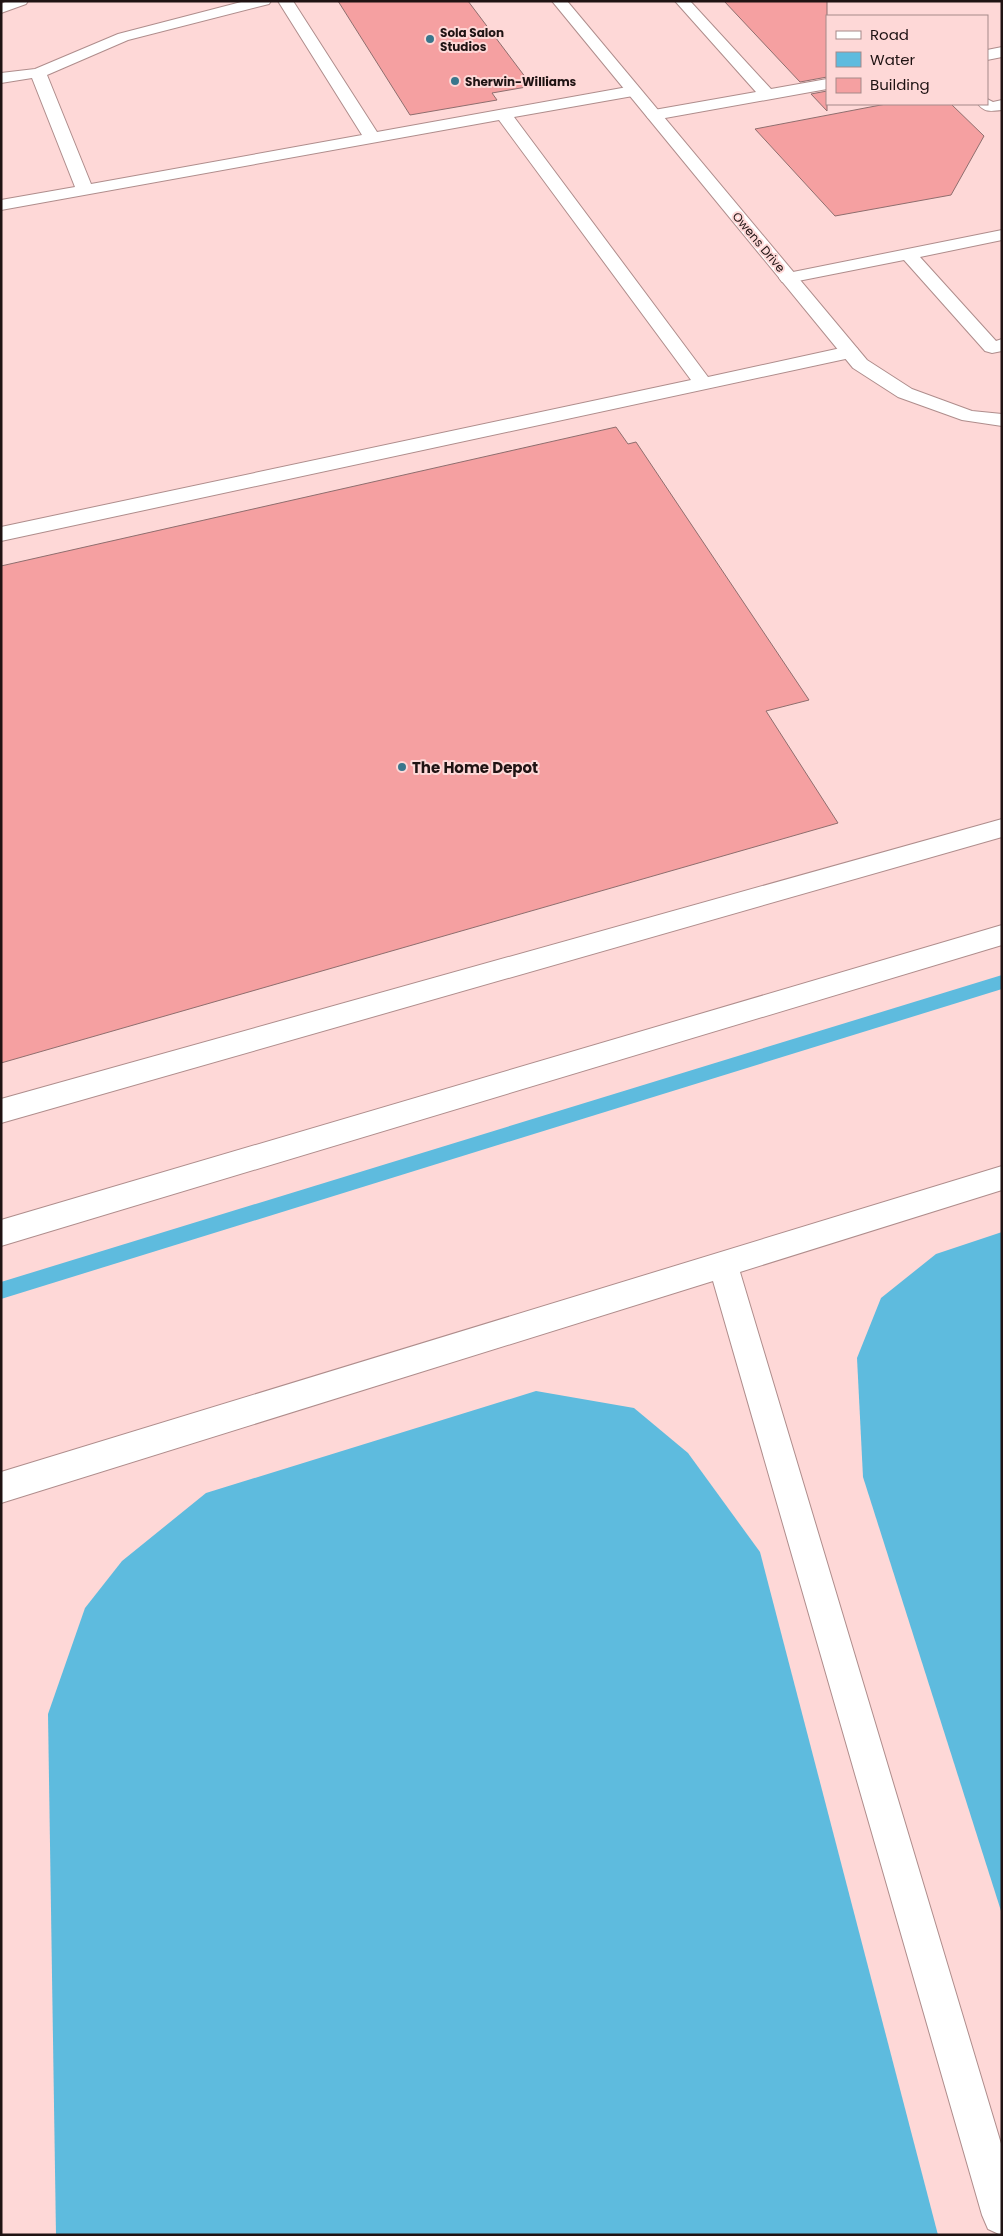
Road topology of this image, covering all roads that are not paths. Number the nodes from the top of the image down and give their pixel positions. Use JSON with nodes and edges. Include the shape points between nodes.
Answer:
{"nodes":[{"id":1,"x":21,"y":1,"type":"edge"},
{"id":2,"x":264,"y":1,"type":"edge"},
{"id":3,"x":285,"y":1,"type":"edge"},
{"id":4,"x":559,"y":1,"type":"edge"},
{"id":5,"x":682,"y":1,"type":"edge"},
{"id":6,"x":1,"y":9,"type":"edge"},
{"id":7,"x":1002,"y":52,"type":"edge"},
{"id":8,"x":988,"y":55,"type":"edge"},
{"id":9,"x":38,"y":73,"type":"junction"},
{"id":10,"x":1,"y":78,"type":"edge"},
{"id":11,"x":826,"y":84,"type":"edge"},
{"id":12,"x":633,"y":91,"type":"junction"},
{"id":13,"x":767,"y":95,"type":"junction"},
{"id":14,"x":987,"y":105,"type":"edge"},
{"id":15,"x":1002,"y":105,"type":"edge"},
{"id":16,"x":503,"y":114,"type":"junction"},
{"id":17,"x":654,"y":115,"type":"junction"},
{"id":18,"x":372,"y":138,"type":"junction"},
{"id":19,"x":85,"y":190,"type":"junction"},
{"id":20,"x":1,"y":205,"type":"edge"},
{"id":21,"x":1002,"y":235,"type":"edge"},
{"id":22,"x":908,"y":254,"type":"junction"},
{"id":23,"x":788,"y":278,"type":"junction"},
{"id":24,"x":1002,"y":345,"type":"edge"},
{"id":25,"x":850,"y":352,"type":"junction"},
{"id":26,"x":703,"y":383,"type":"junction"},
{"id":27,"x":1002,"y":420,"type":"edge"},
{"id":28,"x":1,"y":534,"type":"edge"},
{"id":29,"x":1002,"y":828,"type":"edge"},
{"id":30,"x":1002,"y":934,"type":"edge"},
{"id":31,"x":1,"y":1111,"type":"edge"},
{"id":32,"x":1002,"y":1178,"type":"edge"},
{"id":33,"x":1,"y":1233,"type":"edge"},
{"id":34,"x":723,"y":1264,"type":"junction"},
{"id":35,"x":1,"y":1488,"type":"edge"},
{"id":36,"x":1002,"y":2215,"type":"edge"}],
"edges":[{"from":1,"to":6,"type":"street"},
{"from":2,"to":9,"type":"street","via":[[122,37]]},
{"from":3,"to":18,"type":"street"},
{"from":4,"to":12,"type":"street","name":"Owens Drive"},
{"from":5,"to":13,"type":"street"},
{"from":7,"to":8,"type":"street"},
{"from":9,"to":10,"type":"street"},
{"from":9,"to":19,"type":"street"},
{"from":11,"to":13,"type":"street"},
{"from":12,"to":16,"type":"street"},
{"from":12,"to":17,"type":"street","name":"Owens Drive"},
{"from":13,"to":17,"type":"street"},
{"from":14,"to":15,"type":"street"},
{"from":16,"to":18,"type":"street"},
{"from":16,"to":26,"type":"street"},
{"from":17,"to":23,"type":"street","name":"Owens Drive"},
{"from":18,"to":19,"type":"street"},
{"from":19,"to":20,"type":"street"},
{"from":21,"to":22,"type":"street"},
{"from":22,"to":23,"type":"street"},
{"from":22,"to":24,"type":"street","via":[[992,347]]},
{"from":23,"to":25,"type":"street","name":"Owens Drive"},
{"from":25,"to":26,"type":"street"},
{"from":25,"to":27,"type":"street","name":"Owens Drive","via":[[860,364],[905,393],[969,416]]},
{"from":26,"to":28,"type":"street"},
{"from":29,"to":31,"type":"street"},
{"from":30,"to":33,"type":"street"},
{"from":32,"to":34,"type":"street"},
{"from":34,"to":35,"type":"street"},
{"from":34,"to":36,"type":"street"}]}
